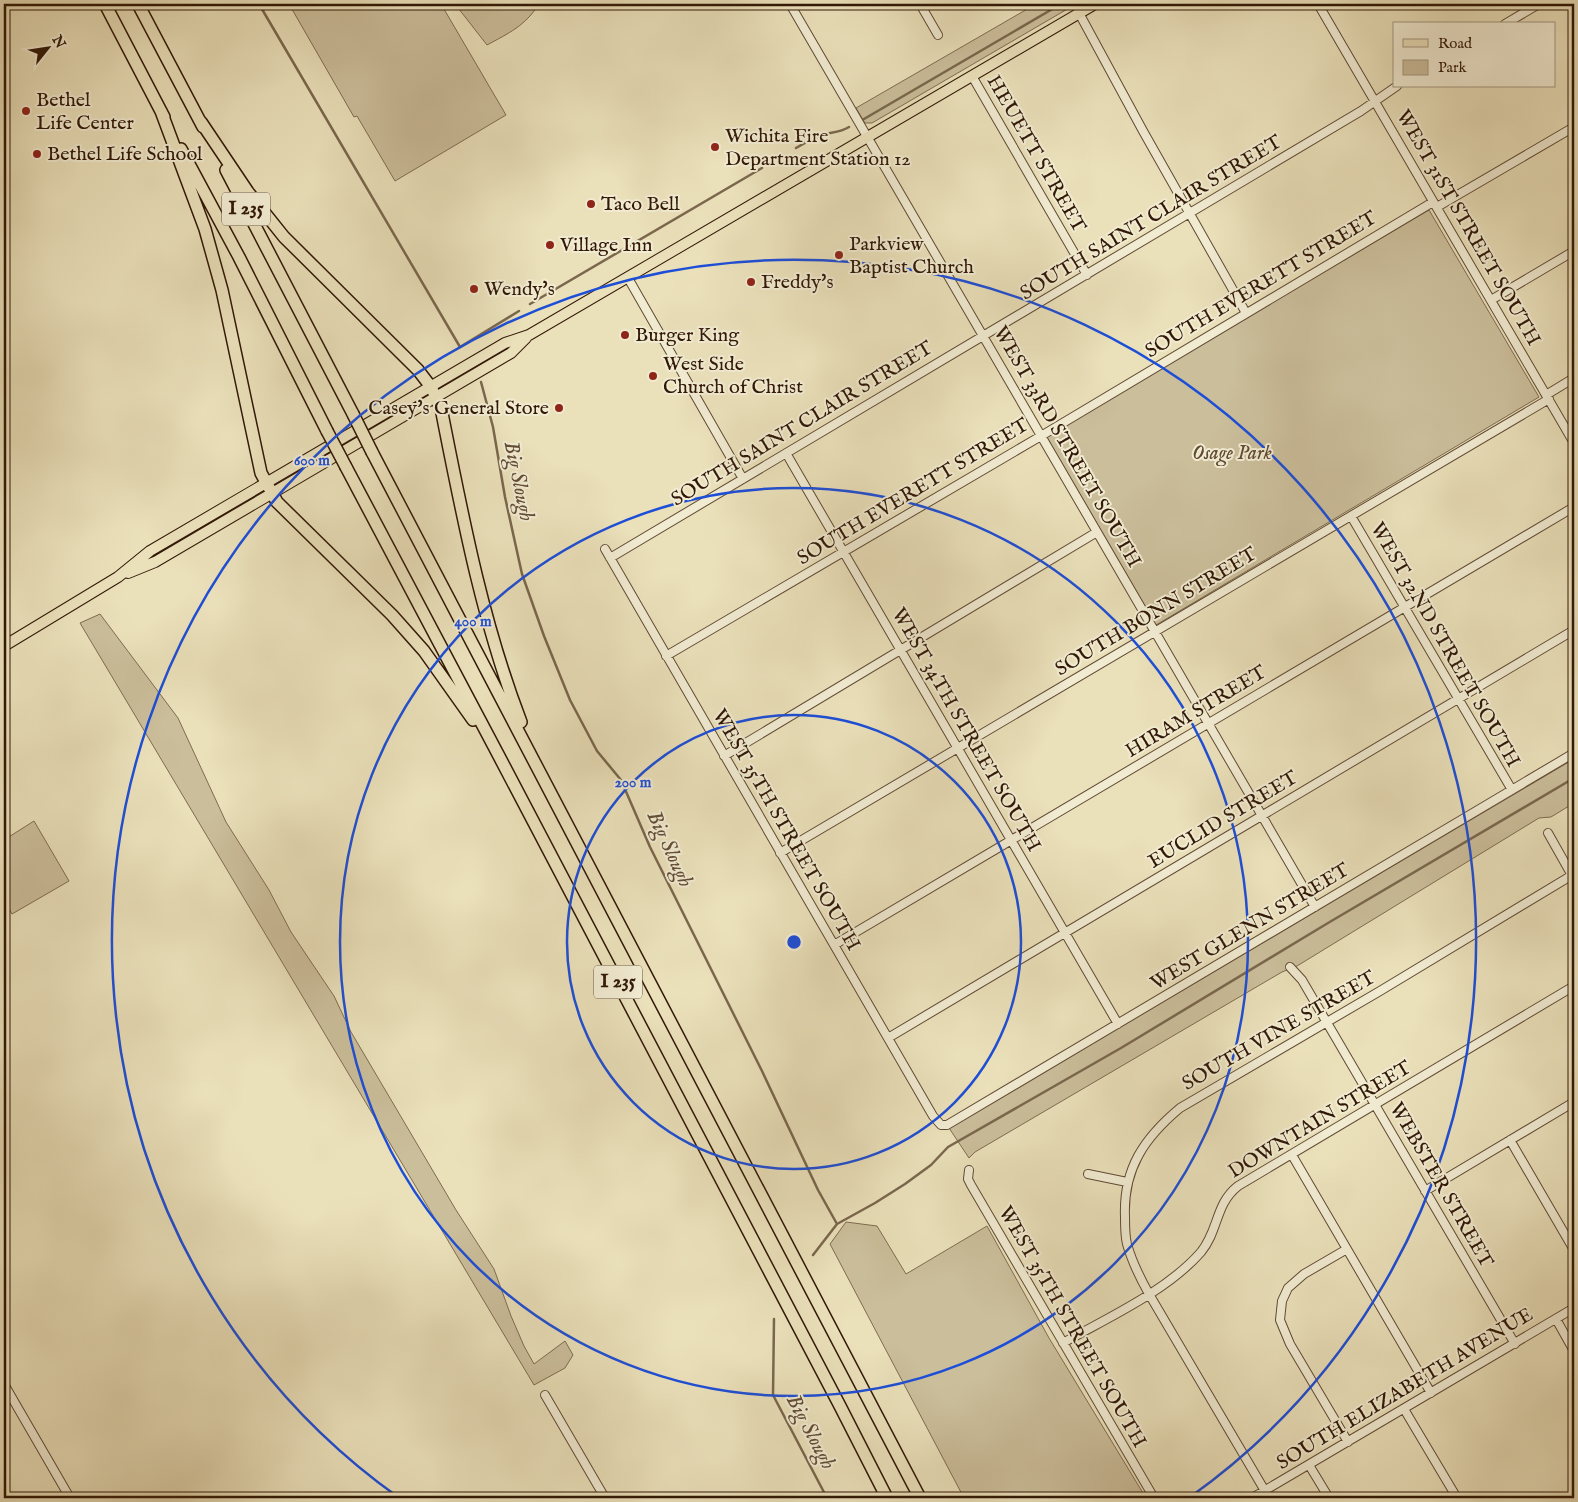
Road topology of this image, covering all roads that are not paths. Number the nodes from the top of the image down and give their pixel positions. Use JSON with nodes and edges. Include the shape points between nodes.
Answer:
{"nodes":[{"id":1,"x":105,"y":4,"type":"edge"},
{"id":2,"x":138,"y":4,"type":"edge"},
{"id":3,"x":790,"y":4,"type":"edge"},
{"id":4,"x":920,"y":4,"type":"edge"},
{"id":5,"x":1095,"y":4,"type":"edge"},
{"id":6,"x":1318,"y":4,"type":"edge"},
{"id":7,"x":1539,"y":4,"type":"edge"},
{"id":8,"x":1079,"y":13,"type":"junction"},
{"id":9,"x":1508,"y":22,"type":"edge"},
{"id":10,"x":938,"y":35,"type":"dead end"},
{"id":11,"x":972,"y":76,"type":"junction"},
{"id":12,"x":1394,"y":88,"type":"edge"},
{"id":13,"x":1375,"y":101,"type":"junction"},
{"id":14,"x":161,"y":112,"type":"junction"},
{"id":15,"x":200,"y":122,"type":"junction"},
{"id":16,"x":1574,"y":127,"type":"edge"},
{"id":17,"x":867,"y":137,"type":"junction"},
{"id":18,"x":1435,"y":204,"type":"junction"},
{"id":19,"x":1190,"y":213,"type":"junction"},
{"id":20,"x":1574,"y":251,"type":"edge"},
{"id":21,"x":1087,"y":274,"type":"junction"},
{"id":22,"x":628,"y":278,"type":"junction"},
{"id":23,"x":1491,"y":300,"type":"junction"},
{"id":24,"x":1246,"y":313,"type":"junction"},
{"id":25,"x":984,"y":336,"type":"junction"},
{"id":26,"x":1574,"y":378,"type":"edge"},
{"id":27,"x":434,"y":392,"type":"junction"},
{"id":28,"x":1547,"y":397,"type":"junction"},
{"id":29,"x":1041,"y":436,"type":"junction"},
{"id":30,"x":1574,"y":444,"type":"edge"},
{"id":31,"x":786,"y":453,"type":"junction"},
{"id":32,"x":743,"y":479,"type":"junction"},
{"id":33,"x":269,"y":489,"type":"junction"},
{"id":34,"x":1574,"y":507,"type":"edge"},
{"id":35,"x":1351,"y":516,"type":"junction"},
{"id":36,"x":1097,"y":532,"type":"junction"},
{"id":37,"x":604,"y":550,"type":"dead end"},
{"id":38,"x":844,"y":552,"type":"junction"},
{"id":39,"x":610,"y":558,"type":"junction"},
{"id":40,"x":1404,"y":607,"type":"junction"},
{"id":41,"x":1574,"y":630,"type":"edge"},
{"id":42,"x":1155,"y":632,"type":"junction"},
{"id":43,"x":4,"y":646,"type":"edge"},
{"id":44,"x":901,"y":650,"type":"junction"},
{"id":45,"x":666,"y":656,"type":"junction"},
{"id":46,"x":1458,"y":699,"type":"junction"},
{"id":47,"x":1208,"y":724,"type":"junction"},
{"id":48,"x":958,"y":748,"type":"junction"},
{"id":49,"x":1574,"y":753,"type":"edge"},
{"id":50,"x":724,"y":756,"type":"junction"},
{"id":51,"x":500,"y":758,"type":"junction"},
{"id":52,"x":539,"y":770,"type":"junction"},
{"id":53,"x":1512,"y":790,"type":"junction"},
{"id":54,"x":1262,"y":816,"type":"junction"},
{"id":55,"x":1548,"y":833,"type":"dead end"},
{"id":56,"x":1011,"y":840,"type":"junction"},
{"id":57,"x":780,"y":853,"type":"junction"},
{"id":58,"x":1574,"y":876,"type":"edge"},
{"id":59,"x":1315,"y":907,"type":"junction"},
{"id":60,"x":1064,"y":932,"type":"junction"},
{"id":61,"x":834,"y":945,"type":"junction"},
{"id":62,"x":1290,"y":967,"type":"dead end"},
{"id":63,"x":1574,"y":986,"type":"edge"},
{"id":64,"x":1326,"y":1022,"type":"junction"},
{"id":65,"x":1118,"y":1024,"type":"junction"},
{"id":66,"x":888,"y":1038,"type":"junction"},
{"id":67,"x":1574,"y":1102,"type":"edge"},
{"id":68,"x":1375,"y":1106,"type":"junction"},
{"id":69,"x":941,"y":1125,"type":"joint"},
{"id":70,"x":1510,"y":1140,"type":"junction"},
{"id":71,"x":1292,"y":1154,"type":"junction"},
{"id":72,"x":968,"y":1170,"type":"dead end"},
{"id":73,"x":1088,"y":1174,"type":"dead end"},
{"id":74,"x":1127,"y":1182,"type":"junction"},
{"id":75,"x":1425,"y":1191,"type":"junction"},
{"id":76,"x":1571,"y":1237,"type":"edge"},
{"id":77,"x":1347,"y":1249,"type":"junction"},
{"id":78,"x":1574,"y":1250,"type":"edge"},
{"id":79,"x":1150,"y":1294,"type":"junction"},
{"id":80,"x":1574,"y":1308,"type":"edge"},
{"id":81,"x":1556,"y":1319,"type":"junction"},
{"id":82,"x":1063,"y":1343,"type":"junction"},
{"id":83,"x":1515,"y":1344,"type":"junction"},
{"id":84,"x":1574,"y":1351,"type":"edge"},
{"id":85,"x":4,"y":1384,"type":"edge"},
{"id":86,"x":1431,"y":1393,"type":"junction"},
{"id":87,"x":545,"y":1396,"type":"dead end"},
{"id":88,"x":1404,"y":1409,"type":"junction"},
{"id":89,"x":1348,"y":1442,"type":"junction"},
{"id":90,"x":1309,"y":1465,"type":"junction"},
{"id":91,"x":1265,"y":1491,"type":"junction"},
{"id":92,"x":70,"y":1498,"type":"edge"},
{"id":93,"x":605,"y":1498,"type":"edge"},
{"id":94,"x":887,"y":1498,"type":"edge"},
{"id":95,"x":920,"y":1498,"type":"edge"},
{"id":96,"x":1154,"y":1498,"type":"edge"},
{"id":97,"x":1252,"y":1498,"type":"edge"},
{"id":98,"x":1329,"y":1498,"type":"edge"},
{"id":99,"x":1457,"y":1498,"type":"edge"}],
"edges":[{"from":1,"to":14,"type":"highway","number":"I 235"},
{"from":2,"to":15,"type":"highway","number":"I 235"},
{"from":3,"to":17,"type":"street","name":"WEST 33RD STREET SOUTH"},
{"from":4,"to":10,"type":"street"},
{"from":5,"to":8,"type":"main road"},
{"from":6,"to":13,"type":"street","name":"WEST 31ST STREET SOUTH"},
{"from":7,"to":9,"type":"street"},
{"from":8,"to":11,"type":"main road"},
{"from":8,"to":19,"type":"street"},
{"from":11,"to":17,"type":"main road"},
{"from":11,"to":21,"type":"street","name":"HEUETT STREET"},
{"from":12,"to":13,"type":"street","name":"SOUTH SAINT CLAIR STREET"},
{"from":13,"to":18,"type":"street","name":"WEST 31ST STREET SOUTH"},
{"from":13,"to":19,"type":"street","name":"SOUTH SAINT CLAIR STREET"},
{"from":14,"to":33,"type":"highway","via":[[205,229],[220,282],[261,473]]},
{"from":14,"to":51,"type":"highway","number":"I 235","bridge":true},
{"from":15,"to":27,"type":"highway","via":[[248,192],[284,237],[418,370]]},
{"from":15,"to":52,"type":"highway","number":"I 235","bridge":true},
{"from":16,"to":18,"type":"street","name":"SOUTH EVERETT STREET"},
{"from":17,"to":22,"type":"main road"},
{"from":17,"to":25,"type":"street","name":"WEST 33RD STREET SOUTH"},
{"from":18,"to":23,"type":"street","name":"WEST 31ST STREET SOUTH"},
{"from":18,"to":24,"type":"street","name":"SOUTH EVERETT STREET"},
{"from":19,"to":21,"type":"street","name":"SOUTH SAINT CLAIR STREET"},
{"from":19,"to":24,"type":"street"},
{"from":20,"to":23,"type":"street"},
{"from":21,"to":25,"type":"street","name":"SOUTH SAINT CLAIR STREET"},
{"from":22,"to":27,"type":"main road","via":[[529,335],[505,343]]},
{"from":22,"to":32,"type":"street"},
{"from":23,"to":28,"type":"street","name":"WEST 31ST STREET SOUTH"},
{"from":24,"to":29,"type":"street","name":"SOUTH EVERETT STREET"},
{"from":25,"to":29,"type":"street","name":"WEST 33RD STREET SOUTH"},
{"from":25,"to":31,"type":"street","name":"SOUTH SAINT CLAIR STREET"},
{"from":26,"to":28,"type":"street","name":"SOUTH BONN STREET"},
{"from":27,"to":33,"type":"main road"},
{"from":27,"to":52,"type":"highway","via":[[441,408],[489,628]]},
{"from":28,"to":30,"type":"street","name":"WEST 31ST STREET SOUTH"},
{"from":28,"to":35,"type":"street","name":"SOUTH BONN STREET"},
{"from":29,"to":36,"type":"street","name":"WEST 33RD STREET SOUTH"},
{"from":29,"to":38,"type":"street","name":"SOUTH EVERETT STREET"},
{"from":31,"to":32,"type":"street","name":"SOUTH SAINT CLAIR STREET"},
{"from":31,"to":38,"type":"street","name":"WEST 34TH STREET SOUTH"},
{"from":32,"to":39,"type":"street","name":"SOUTH SAINT CLAIR STREET"},
{"from":33,"to":43,"type":"main road","via":[[155,562],[118,577]]},
{"from":33,"to":51,"type":"highway","via":[[276,502],[392,615],[424,651]]},
{"from":34,"to":40,"type":"street","name":"HIRAM STREET"},
{"from":35,"to":40,"type":"street","name":"WEST 32ND STREET SOUTH"},
{"from":35,"to":42,"type":"street","name":"SOUTH BONN STREET"},
{"from":36,"to":42,"type":"street","name":"WEST 33RD STREET SOUTH"},
{"from":36,"to":44,"type":"street"},
{"from":37,"to":39,"type":"street","name":"WEST 35TH STREET SOUTH"},
{"from":38,"to":44,"type":"street","name":"WEST 34TH STREET SOUTH"},
{"from":38,"to":45,"type":"street","name":"SOUTH EVERETT STREET"},
{"from":39,"to":45,"type":"street","name":"WEST 35TH STREET SOUTH"},
{"from":40,"to":46,"type":"street","name":"WEST 32ND STREET SOUTH"},
{"from":40,"to":47,"type":"street","name":"HIRAM STREET"},
{"from":41,"to":46,"type":"street","name":"EUCLID STREET"},
{"from":42,"to":47,"type":"street","name":"WEST 33RD STREET SOUTH"},
{"from":42,"to":48,"type":"street","name":"SOUTH BONN STREET"},
{"from":44,"to":48,"type":"street","name":"WEST 34TH STREET SOUTH"},
{"from":44,"to":50,"type":"street"},
{"from":45,"to":50,"type":"street","name":"WEST 35TH STREET SOUTH"},
{"from":46,"to":53,"type":"street","name":"WEST 32ND STREET SOUTH"},
{"from":46,"to":54,"type":"street","name":"EUCLID STREET"},
{"from":47,"to":54,"type":"street","name":"WEST 33RD STREET SOUTH"},
{"from":47,"to":56,"type":"street","name":"HIRAM STREET"},
{"from":48,"to":56,"type":"street","name":"WEST 34TH STREET SOUTH"},
{"from":48,"to":57,"type":"street","name":"SOUTH BONN STREET"},
{"from":49,"to":53,"type":"street","name":"WEST GLENN STREET"},
{"from":50,"to":57,"type":"street","name":"WEST 35TH STREET SOUTH"},
{"from":51,"to":94,"type":"highway","number":"I 235"},
{"from":52,"to":95,"type":"highway","number":"I 235"},
{"from":53,"to":59,"type":"street","name":"WEST GLENN STREET"},
{"from":54,"to":59,"type":"street","name":"WEST 33RD STREET SOUTH"},
{"from":54,"to":60,"type":"street","name":"EUCLID STREET"},
{"from":55,"to":58,"type":"street"},
{"from":56,"to":60,"type":"street","name":"WEST 34TH STREET SOUTH"},
{"from":56,"to":61,"type":"street","name":"HIRAM STREET"},
{"from":57,"to":61,"type":"street","name":"WEST 35TH STREET SOUTH"},
{"from":58,"to":64,"type":"street","name":"SOUTH VINE STREET"},
{"from":59,"to":65,"type":"street","name":"WEST GLENN STREET"},
{"from":60,"to":65,"type":"street","name":"WEST 34TH STREET SOUTH"},
{"from":60,"to":66,"type":"street","name":"EUCLID STREET"},
{"from":61,"to":66,"type":"street","name":"WEST 35TH STREET SOUTH"},
{"from":62,"to":64,"type":"street","name":"WEBSTER STREET","via":[[1302,980]]},
{"from":63,"to":68,"type":"street","name":"DOWNTAIN STREET"},
{"from":64,"to":68,"type":"street","name":"WEBSTER STREET"},
{"from":64,"to":74,"type":"street","name":"SOUTH VINE STREET","via":[[1180,1108],[1144,1144]]},
{"from":65,"to":69,"type":"street","name":"WEST GLENN STREET","via":[[947,1125]]},
{"from":66,"to":69,"type":"street","name":"WEST 35TH STREET SOUTH"},
{"from":67,"to":70,"type":"street"},
{"from":68,"to":71,"type":"street","name":"DOWNTAIN STREET"},
{"from":68,"to":75,"type":"street","name":"WEBSTER STREET"},
{"from":70,"to":75,"type":"street"},
{"from":70,"to":76,"type":"street"},
{"from":71,"to":77,"type":"street"},
{"from":71,"to":79,"type":"street","name":"DOWNTAIN STREET","via":[[1228,1194],[1202,1250],[1179,1274]]},
{"from":72,"to":82,"type":"street","name":"WEST 35TH STREET SOUTH","via":[[971,1185]]},
{"from":73,"to":74,"type":"street"},
{"from":74,"to":79,"type":"street","name":"SOUTH VINE STREET","via":[[1124,1207],[1126,1242]]},
{"from":75,"to":83,"type":"street","name":"WEBSTER STREET"},
{"from":76,"to":78,"type":"street"},
{"from":77,"to":86,"type":"street"},
{"from":77,"to":89,"type":"street","via":[[1304,1274],[1288,1288],[1282,1301],[1280,1320],[1290,1344]]},
{"from":79,"to":82,"type":"street","name":"DOWNTAIN STREET"},
{"from":79,"to":91,"type":"street","name":"SOUTH VINE STREET"},
{"from":80,"to":81,"type":"street","name":"SOUTH ELIZABETH AVENUE"},
{"from":81,"to":83,"type":"street","name":"SOUTH ELIZABETH AVENUE"},
{"from":81,"to":84,"type":"street"},
{"from":82,"to":96,"type":"street","name":"WEST 35TH STREET SOUTH"},
{"from":83,"to":86,"type":"street","name":"SOUTH ELIZABETH AVENUE"},
{"from":85,"to":92,"type":"street"},
{"from":86,"to":88,"type":"street","name":"SOUTH ELIZABETH AVENUE"},
{"from":87,"to":93,"type":"street"},
{"from":88,"to":89,"type":"street","name":"SOUTH ELIZABETH AVENUE"},
{"from":88,"to":99,"type":"street"},
{"from":89,"to":90,"type":"street","name":"SOUTH ELIZABETH AVENUE"},
{"from":90,"to":91,"type":"street","name":"SOUTH ELIZABETH AVENUE"},
{"from":90,"to":98,"type":"street"},
{"from":91,"to":97,"type":"street","name":"SOUTH ELIZABETH AVENUE"}]}
